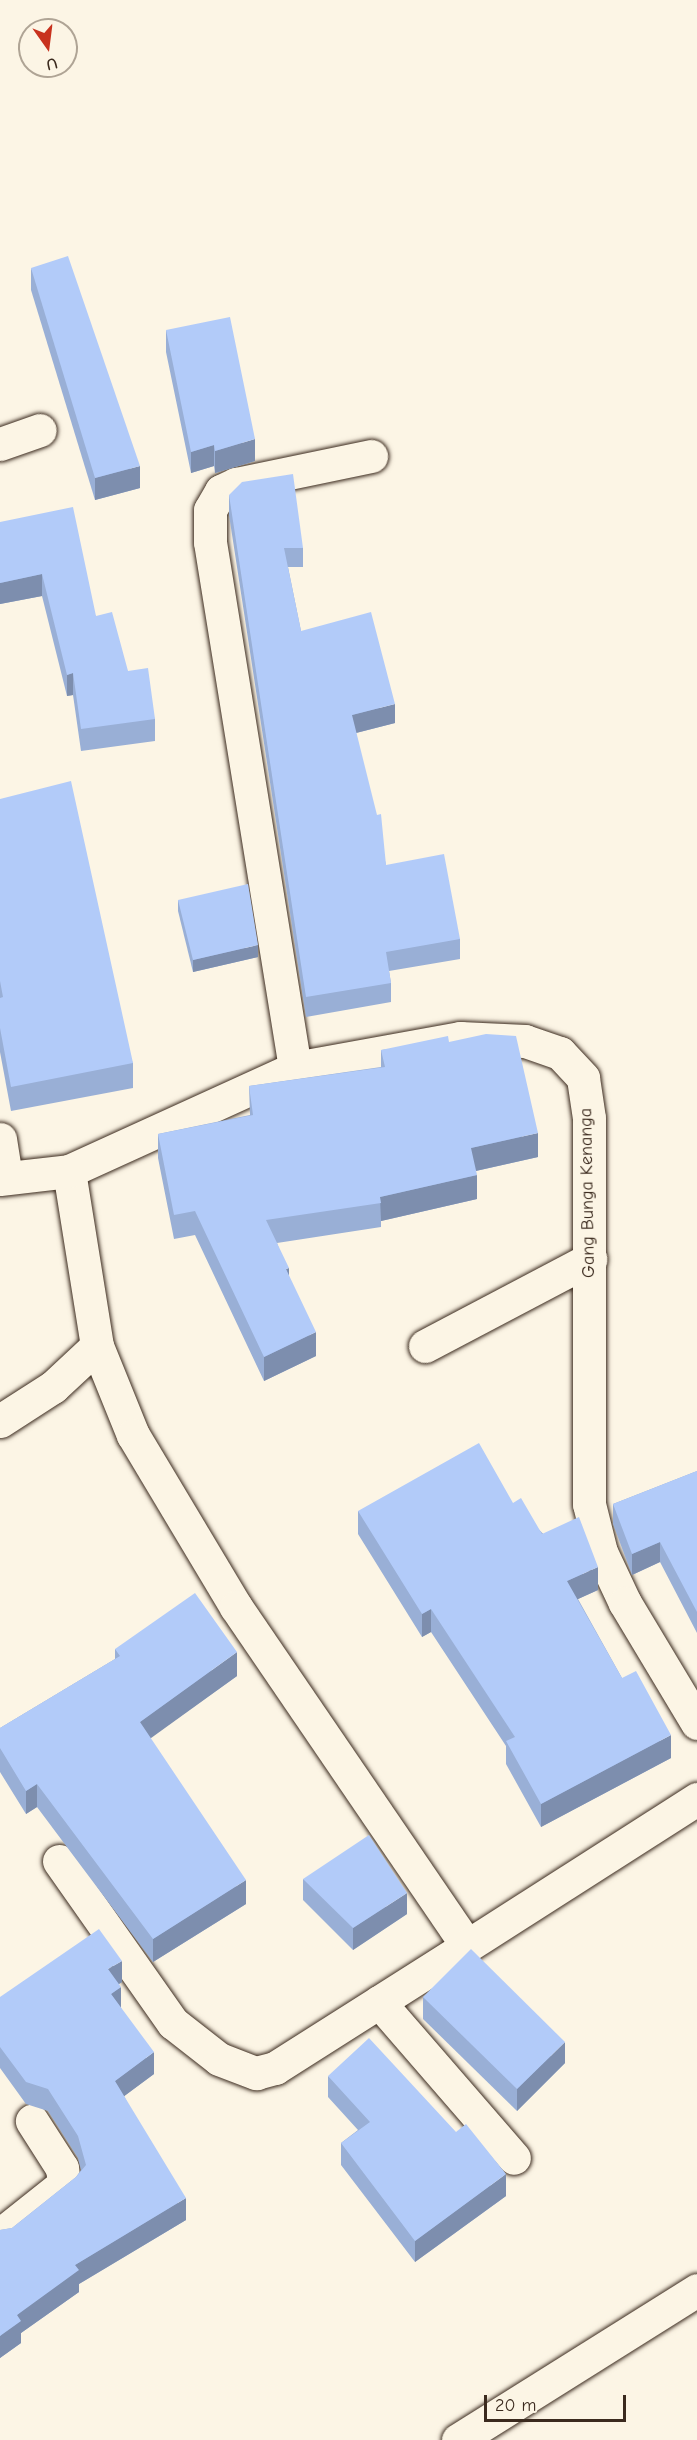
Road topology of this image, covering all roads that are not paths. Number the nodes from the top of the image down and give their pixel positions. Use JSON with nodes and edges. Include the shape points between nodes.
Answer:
{"nodes":[{"id":1,"x":40,"y":430,"type":"dead end"},
{"id":2,"x":0,"y":444,"type":"edge"},
{"id":3,"x":370,"y":456,"type":"dead end"},
{"id":4,"x":295,"y":1068,"type":"junction"},
{"id":5,"x":0,"y":1139,"type":"edge"},
{"id":6,"x":69,"y":1171,"type":"junction"},
{"id":7,"x":3,"y":1178,"type":"edge"},
{"id":8,"x":590,"y":1259,"type":"junction"},
{"id":9,"x":97,"y":1346,"type":"junction"},
{"id":10,"x":425,"y":1346,"type":"dead end"},
{"id":11,"x":0,"y":1421,"type":"edge"},
{"id":12,"x":697,"y":1723,"type":"edge"},
{"id":13,"x":697,"y":1799,"type":"edge"},
{"id":14,"x":59,"y":1861,"type":"dead end"},
{"id":15,"x":467,"y":1946,"type":"junction"},
{"id":16,"x":379,"y":2002,"type":"junction"},
{"id":17,"x":32,"y":2121,"type":"dead end"},
{"id":18,"x":514,"y":2158,"type":"dead end"},
{"id":19,"x":0,"y":2235,"type":"edge"},
{"id":20,"x":697,"y":2290,"type":"edge"},
{"id":21,"x":458,"y":2440,"type":"edge"}],
"edges":[{"from":1,"to":2,"type":"street"},
{"from":3,"to":4,"type":"street","via":[[236,484],[221,491],[210,510],[210,542]]},
{"from":4,"to":6,"type":"street","name":"Gang Bunga Kenanga"},
{"from":4,"to":8,"type":"street","name":"Gang Bunga Kenanga","via":[[460,1038],[525,1041],[560,1053],[583,1078],[590,1118]]},
{"from":5,"to":7,"type":"street"},
{"from":6,"to":7,"type":"street","name":"Gang Bunga Kenanga"},
{"from":6,"to":9,"type":"street"},
{"from":8,"to":10,"type":"street"},
{"from":8,"to":12,"type":"street","name":"Gang Bunga Kenanga","via":[[589,1504],[601,1552],[625,1603]]},
{"from":9,"to":11,"type":"street","via":[[52,1387]]},
{"from":9,"to":15,"type":"street","via":[[133,1435],[236,1607]]},
{"from":13,"to":15,"type":"street"},
{"from":14,"to":16,"type":"street","via":[[173,2023],[219,2059],[256,2073],[275,2068]]},
{"from":15,"to":16,"type":"street"},
{"from":16,"to":18,"type":"street"},
{"from":17,"to":19,"type":"street","via":[[62,2168],[64,2184]]},
{"from":20,"to":21,"type":"street"}]}
